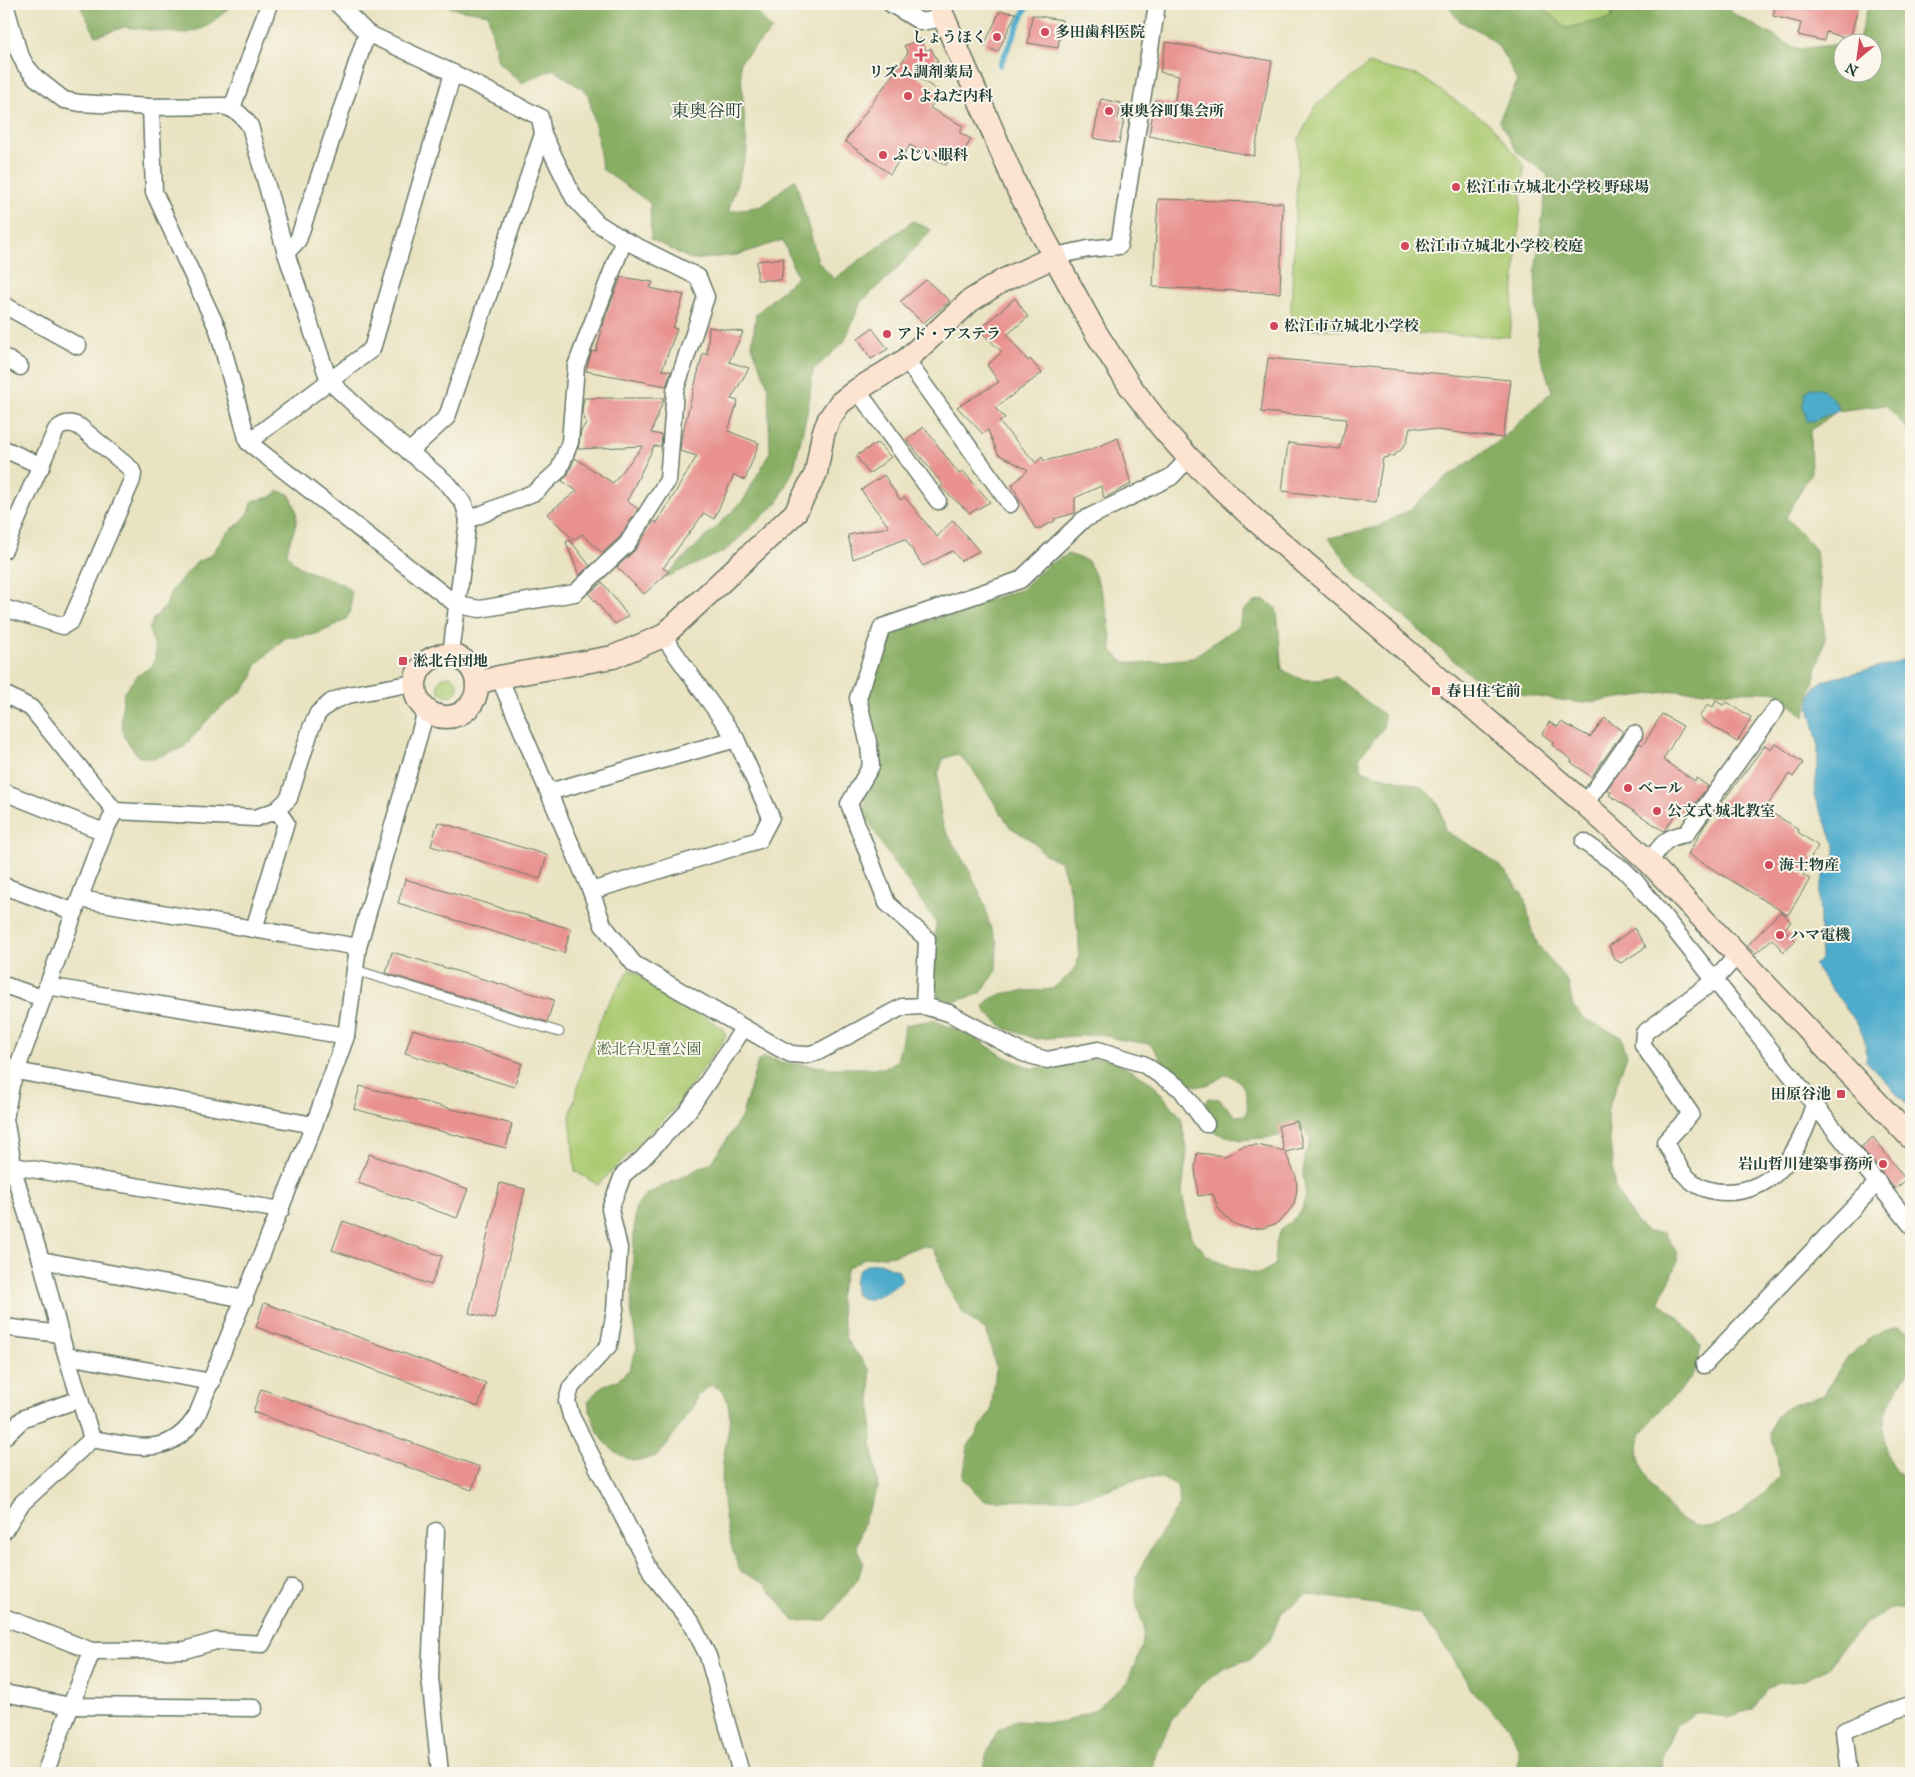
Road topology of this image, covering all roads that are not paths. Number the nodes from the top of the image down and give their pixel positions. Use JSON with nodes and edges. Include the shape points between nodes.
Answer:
{"nodes":[{"id":1,"x":5,"y":4,"type":"edge"},
{"id":2,"x":269,"y":4,"type":"edge"},
{"id":3,"x":338,"y":4,"type":"edge"},
{"id":4,"x":891,"y":4,"type":"edge"},
{"id":5,"x":1157,"y":4,"type":"edge"},
{"id":6,"x":941,"y":11,"type":"edge"},
{"id":7,"x":367,"y":33,"type":"junction"},
{"id":8,"x":453,"y":73,"type":"junction"},
{"id":9,"x":151,"y":107,"type":"junction"},
{"id":10,"x":232,"y":108,"type":"junction"},
{"id":11,"x":543,"y":134,"type":"junction"},
{"id":12,"x":624,"y":240,"type":"junction"},
{"id":13,"x":286,"y":252,"type":"junction"},
{"id":14,"x":1056,"y":256,"type":"junction"},
{"id":15,"x":4,"y":305,"type":"edge"},
{"id":16,"x":78,"y":346,"type":"dead end"},
{"id":17,"x":4,"y":357,"type":"edge"},
{"id":18,"x":906,"y":360,"type":"junction"},
{"id":19,"x":20,"y":367,"type":"dead end"},
{"id":20,"x":330,"y":381,"type":"junction"},
{"id":21,"x":857,"y":390,"type":"junction"},
{"id":22,"x":248,"y":442,"type":"junction"},
{"id":23,"x":4,"y":448,"type":"edge"},
{"id":24,"x":408,"y":452,"type":"junction"},
{"id":25,"x":1189,"y":458,"type":"junction"},
{"id":26,"x":42,"y":466,"type":"junction"},
{"id":27,"x":938,"y":501,"type":"dead end"},
{"id":28,"x":1010,"y":504,"type":"dead end"},
{"id":29,"x":468,"y":520,"type":"junction"},
{"id":30,"x":4,"y":550,"type":"edge"},
{"id":31,"x":457,"y":605,"type":"junction"},
{"id":32,"x":4,"y":608,"type":"edge"},
{"id":33,"x":663,"y":636,"type":"junction"},
{"id":34,"x":451,"y":654,"type":"junction"},
{"id":35,"x":499,"y":677,"type":"junction"},
{"id":36,"x":414,"y":683,"type":"junction"},
{"id":37,"x":478,"y":683,"type":"junction"},
{"id":38,"x":4,"y":696,"type":"edge"},
{"id":39,"x":1776,"y":709,"type":"dead end"},
{"id":40,"x":426,"y":711,"type":"junction"},
{"id":41,"x":1634,"y":734,"type":"dead end"},
{"id":42,"x":736,"y":739,"type":"junction"},
{"id":43,"x":4,"y":792,"type":"edge"},
{"id":44,"x":549,"y":792,"type":"junction"},
{"id":45,"x":1585,"y":804,"type":"junction"},
{"id":46,"x":277,"y":810,"type":"junction"},
{"id":47,"x":115,"y":811,"type":"junction"},
{"id":48,"x":104,"y":832,"type":"junction"},
{"id":49,"x":1584,"y":842,"type":"dead end"},
{"id":50,"x":1649,"y":862,"type":"junction"},
{"id":51,"x":4,"y":886,"type":"edge"},
{"id":52,"x":591,"y":891,"type":"junction"},
{"id":53,"x":78,"y":905,"type":"junction"},
{"id":54,"x":254,"y":929,"type":"junction"},
{"id":55,"x":358,"y":947,"type":"junction"},
{"id":56,"x":1738,"y":954,"type":"junction"},
{"id":57,"x":355,"y":970,"type":"junction"},
{"id":58,"x":1716,"y":979,"type":"junction"},
{"id":59,"x":4,"y":985,"type":"edge"},
{"id":60,"x":45,"y":992,"type":"junction"},
{"id":61,"x":924,"y":1006,"type":"junction"},
{"id":62,"x":743,"y":1029,"type":"junction"},
{"id":63,"x":559,"y":1032,"type":"dead end"},
{"id":64,"x":346,"y":1036,"type":"junction"},
{"id":65,"x":10,"y":1080,"type":"edge"},
{"id":66,"x":1814,"y":1104,"type":"junction"},
{"id":67,"x":1206,"y":1124,"type":"dead end"},
{"id":68,"x":314,"y":1125,"type":"junction"},
{"id":69,"x":1911,"y":1138,"type":"edge"},
{"id":70,"x":10,"y":1172,"type":"edge"},
{"id":71,"x":1878,"y":1182,"type":"junction"},
{"id":72,"x":281,"y":1210,"type":"junction"},
{"id":73,"x":1911,"y":1225,"type":"edge"},
{"id":74,"x":41,"y":1260,"type":"junction"},
{"id":75,"x":245,"y":1299,"type":"junction"},
{"id":76,"x":4,"y":1327,"type":"edge"},
{"id":77,"x":60,"y":1334,"type":"junction"},
{"id":78,"x":66,"y":1356,"type":"junction"},
{"id":79,"x":1704,"y":1365,"type":"dead end"},
{"id":80,"x":212,"y":1382,"type":"junction"},
{"id":81,"x":80,"y":1399,"type":"junction"},
{"id":82,"x":4,"y":1437,"type":"edge"},
{"id":83,"x":92,"y":1439,"type":"junction"},
{"id":84,"x":4,"y":1531,"type":"edge"},
{"id":85,"x":436,"y":1531,"type":"dead end"},
{"id":86,"x":292,"y":1588,"type":"dead end"},
{"id":87,"x":4,"y":1617,"type":"edge"},
{"id":88,"x":92,"y":1651,"type":"junction"},
{"id":89,"x":4,"y":1693,"type":"edge"},
{"id":90,"x":1911,"y":1704,"type":"edge"},
{"id":91,"x":71,"y":1706,"type":"junction"},
{"id":92,"x":254,"y":1708,"type":"dead end"},
{"id":93,"x":45,"y":1773,"type":"edge"},
{"id":94,"x":440,"y":1773,"type":"edge"},
{"id":95,"x":741,"y":1773,"type":"edge"},
{"id":96,"x":1849,"y":1773,"type":"edge"}],
"edges":[{"from":1,"to":9,"type":"street","via":[[25,65],[48,90],[64,100],[80,103]]},
{"from":2,"to":10,"type":"street"},
{"from":3,"to":7,"type":"street"},
{"from":4,"to":6,"type":"street","via":[[921,22]]},
{"from":5,"to":14,"type":"street","via":[[1119,246]]},
{"from":6,"to":14,"type":"street","via":[[1018,190]]},
{"from":7,"to":8,"type":"street"},
{"from":7,"to":13,"type":"street","via":[[298,240]]},
{"from":8,"to":11,"type":"street","via":[[540,117]]},
{"from":8,"to":20,"type":"street","via":[[372,349]]},
{"from":9,"to":10,"type":"street"},
{"from":9,"to":22,"type":"street","via":[[154,192],[218,330]]},
{"from":10,"to":13,"type":"street","via":[[250,126]]},
{"from":11,"to":12,"type":"street","via":[[574,198],[597,223]]},
{"from":11,"to":24,"type":"street","via":[[447,417]]},
{"from":12,"to":29,"type":"street","via":[[576,366],[570,442],[559,470],[535,492]]},
{"from":12,"to":31,"type":"street","via":[[698,277],[706,297],[675,391],[668,480],[627,544],[575,593],[480,609]]},
{"from":13,"to":20,"type":"street"},
{"from":14,"to":18,"type":"street","via":[[1002,281],[970,301]]},
{"from":14,"to":25,"type":"street","via":[[1096,333],[1130,386]]},
{"from":15,"to":16,"type":"street"},
{"from":17,"to":19,"type":"street"},
{"from":18,"to":21,"type":"street"},
{"from":18,"to":28,"type":"street"},
{"from":20,"to":22,"type":"street"},
{"from":20,"to":24,"type":"street"},
{"from":21,"to":27,"type":"street"},
{"from":21,"to":33,"type":"street","via":[[840,403],[829,419],[816,473],[795,513]]},
{"from":22,"to":31,"type":"street"},
{"from":23,"to":26,"type":"street"},
{"from":24,"to":29,"type":"street","via":[[449,485],[464,504]]},
{"from":25,"to":45,"type":"street","via":[[1329,585]]},
{"from":25,"to":61,"type":"street","via":[[1171,477],[1082,520],[1020,580],[882,627],[858,698],[871,766],[849,804],[887,903],[927,939]]},
{"from":26,"to":30,"type":"street"},
{"from":26,"to":32,"type":"street","via":[[56,430],[63,424],[72,423],[88,433],[133,474],[68,624],[63,626]]},
{"from":29,"to":31,"type":"street"},
{"from":31,"to":34,"type":"street"},
{"from":33,"to":35,"type":"street","via":[[613,657]]},
{"from":33,"to":42,"type":"street"},
{"from":34,"to":36,"type":"street","via":[[430,658],[422,664]]},
{"from":34,"to":37,"type":"street","via":[[469,664]]},
{"from":35,"to":37,"type":"street"},
{"from":35,"to":44,"type":"street"},
{"from":36,"to":40,"type":"street","via":[[419,703]]},
{"from":36,"to":46,"type":"street","via":[[348,695],[331,702],[318,713],[288,798]]},
{"from":37,"to":40,"type":"street","via":[[472,703],[461,713],[446,718]]},
{"from":38,"to":47,"type":"street","via":[[31,708]]},
{"from":39,"to":50,"type":"street","via":[[1686,834],[1665,840]]},
{"from":40,"to":55,"type":"street"},
{"from":41,"to":45,"type":"street"},
{"from":42,"to":44,"type":"street"},
{"from":42,"to":52,"type":"street","via":[[772,817],[759,840]]},
{"from":43,"to":48,"type":"street"},
{"from":44,"to":52,"type":"street"},
{"from":45,"to":50,"type":"street"},
{"from":46,"to":47,"type":"street","via":[[256,818]]},
{"from":46,"to":54,"type":"street","via":[[286,823]]},
{"from":47,"to":48,"type":"street"},
{"from":48,"to":53,"type":"street"},
{"from":49,"to":58,"type":"street","via":[[1636,882]]},
{"from":50,"to":56,"type":"street"},
{"from":51,"to":53,"type":"street"},
{"from":52,"to":62,"type":"street","via":[[603,925],[634,964]]},
{"from":53,"to":54,"type":"street"},
{"from":53,"to":60,"type":"street"},
{"from":54,"to":55,"type":"street"},
{"from":55,"to":57,"type":"street"},
{"from":56,"to":58,"type":"street"},
{"from":56,"to":69,"type":"street"},
{"from":57,"to":63,"type":"lane"},
{"from":57,"to":64,"type":"street"},
{"from":58,"to":66,"type":"street"},
{"from":58,"to":66,"type":"street","via":[[1644,1033],[1643,1045],[1691,1114],[1666,1142],[1685,1175],[1711,1192],[1747,1190],[1776,1174],[1791,1157],[1805,1132]]},
{"from":59,"to":60,"type":"street"},
{"from":60,"to":64,"type":"street"},
{"from":60,"to":65,"type":"street"},
{"from":61,"to":62,"type":"street","via":[[902,1007],[818,1052],[805,1055],[792,1054]]},
{"from":61,"to":67,"type":"street","via":[[949,1013],[1024,1053],[1047,1060],[1098,1050],[1143,1064],[1181,1089]]},
{"from":62,"to":95,"type":"street","via":[[688,1111],[623,1175],[610,1210],[619,1248],[609,1345],[579,1376],[567,1400],[571,1416],[653,1575],[692,1624],[708,1656]]},
{"from":64,"to":68,"type":"street"},
{"from":65,"to":68,"type":"street"},
{"from":65,"to":70,"type":"street","via":[[5,1119]]},
{"from":66,"to":71,"type":"street"},
{"from":68,"to":72,"type":"street"},
{"from":70,"to":72,"type":"street"},
{"from":70,"to":74,"type":"street"},
{"from":71,"to":73,"type":"street"},
{"from":71,"to":79,"type":"street"},
{"from":72,"to":75,"type":"street"},
{"from":74,"to":75,"type":"street"},
{"from":74,"to":77,"type":"street"},
{"from":75,"to":80,"type":"street"},
{"from":76,"to":77,"type":"street"},
{"from":77,"to":78,"type":"street"},
{"from":78,"to":80,"type":"street"},
{"from":78,"to":81,"type":"street"},
{"from":80,"to":83,"type":"street","via":[[190,1426],[165,1444],[145,1448]]},
{"from":81,"to":82,"type":"street","via":[[24,1418]]},
{"from":81,"to":83,"type":"street"},
{"from":83,"to":84,"type":"street","via":[[21,1504]]},
{"from":85,"to":94,"type":"street","via":[[430,1677]]},
{"from":86,"to":88,"type":"street","via":[[262,1644],[216,1640],[185,1650]]},
{"from":87,"to":88,"type":"street"},
{"from":88,"to":91,"type":"street"},
{"from":89,"to":91,"type":"street"},
{"from":90,"to":96,"type":"street","via":[[1844,1731]]},
{"from":91,"to":92,"type":"street"},
{"from":91,"to":93,"type":"street"}]}
